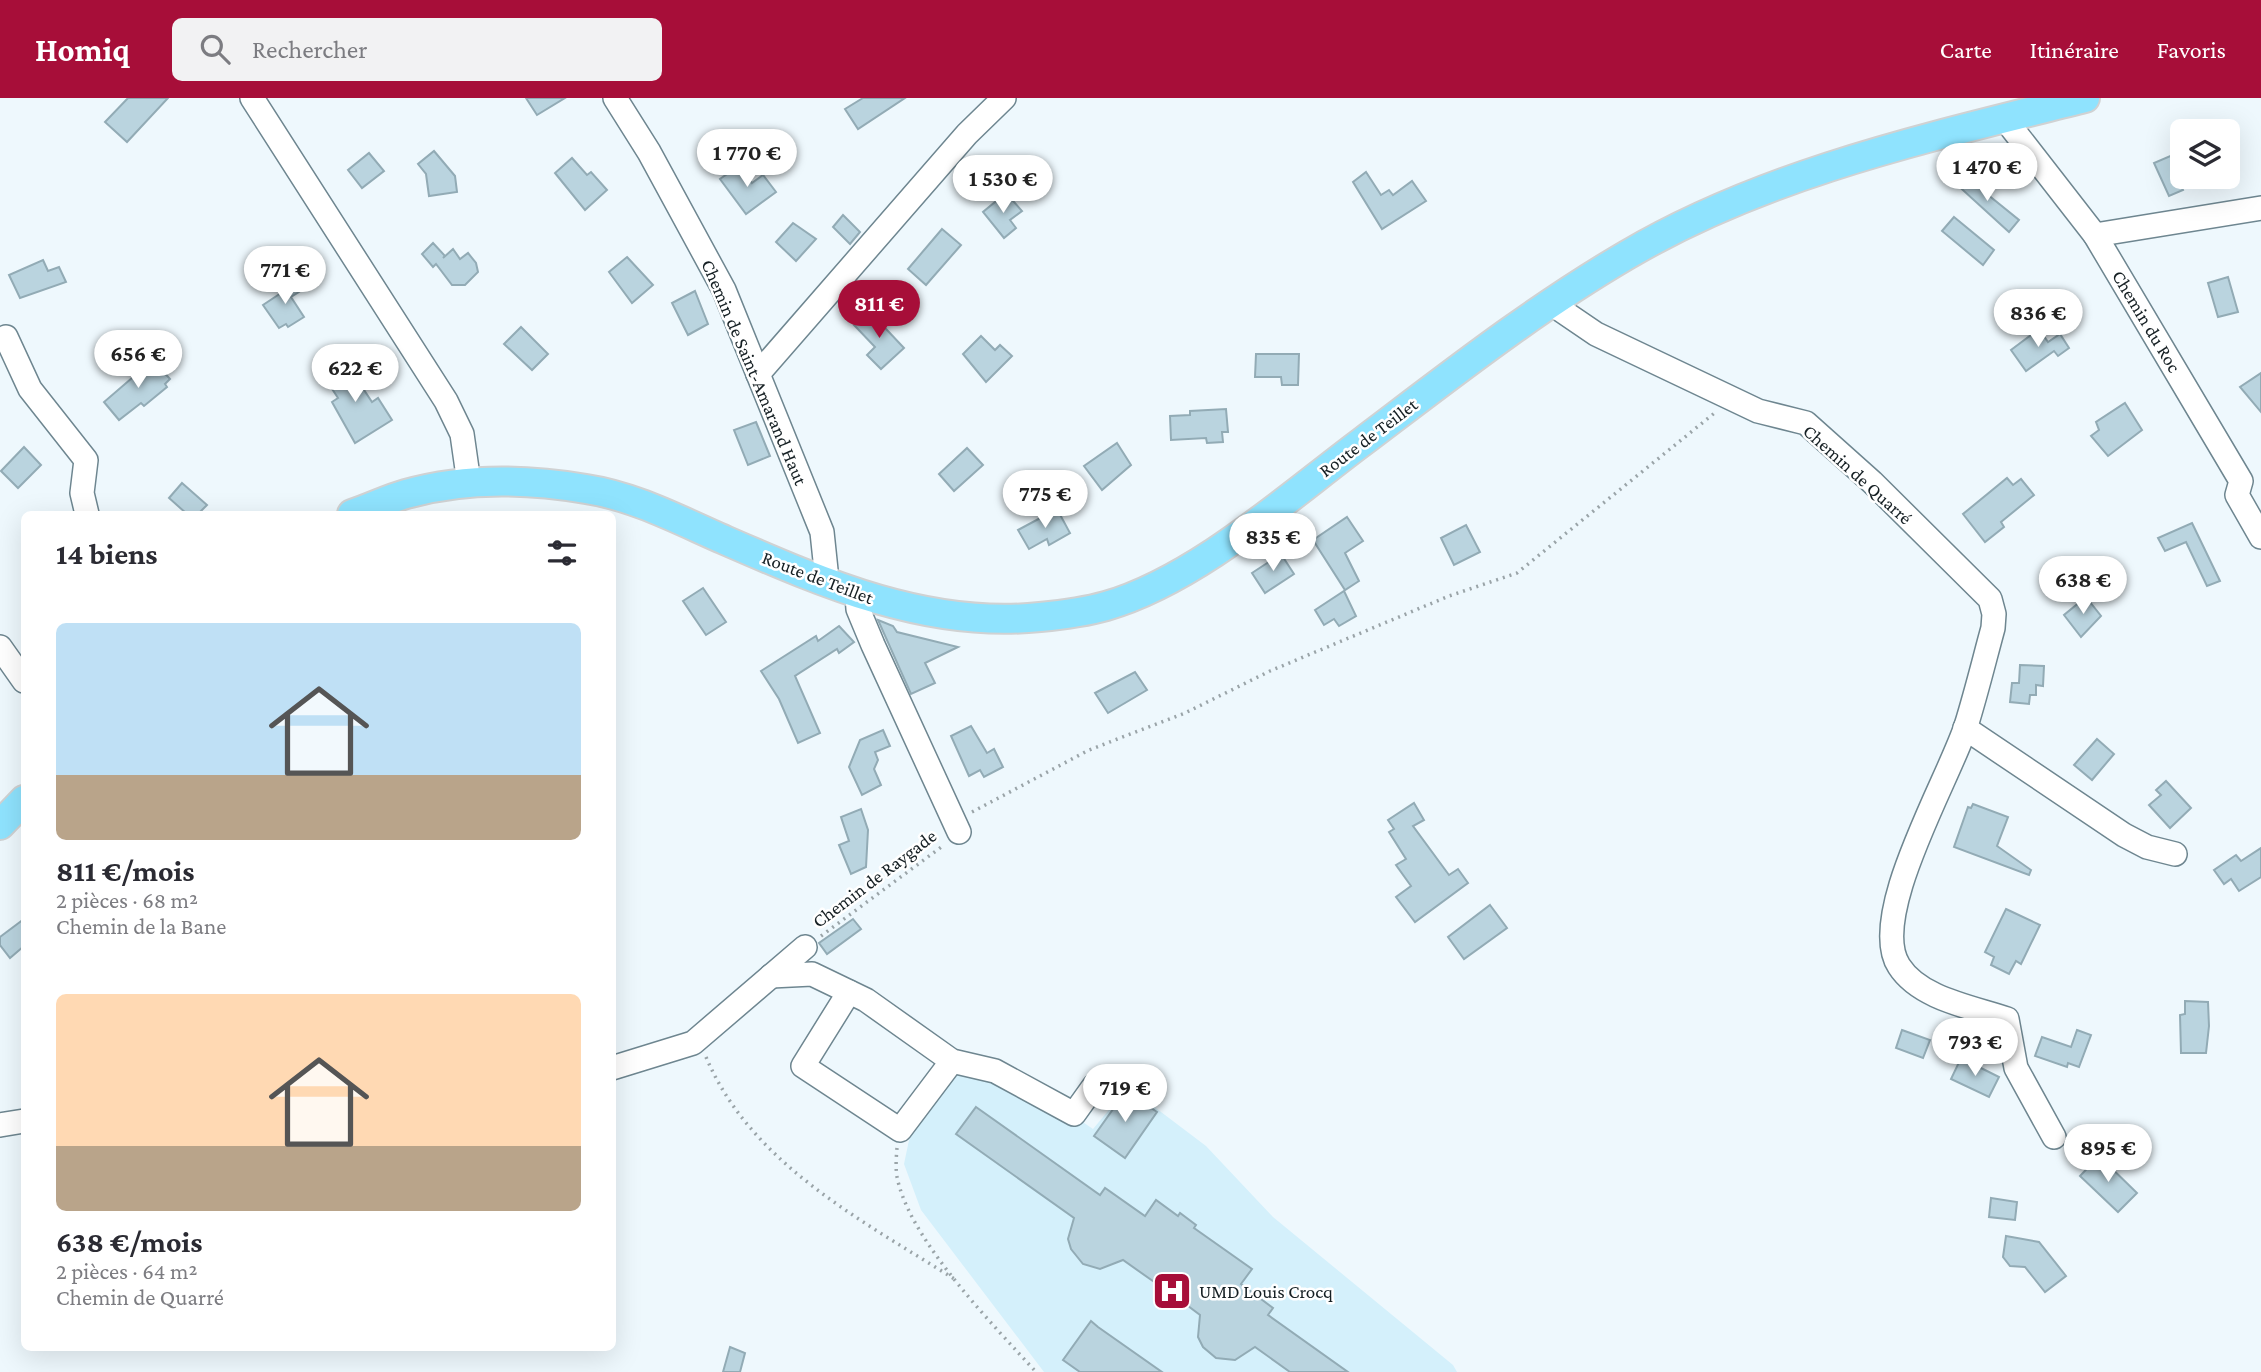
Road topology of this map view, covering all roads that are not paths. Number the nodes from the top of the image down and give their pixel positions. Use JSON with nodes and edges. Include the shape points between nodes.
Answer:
{"nodes":[{"id":1,"x":252,"y":98,"type":"edge"},
{"id":2,"x":615,"y":98,"type":"edge"},
{"id":3,"x":1004,"y":98,"type":"edge"},
{"id":4,"x":2085,"y":98,"type":"edge"},
{"id":5,"x":2004,"y":118,"type":"junction"},
{"id":6,"x":2261,"y":208,"type":"edge"},
{"id":7,"x":2095,"y":235,"type":"junction"},
{"id":8,"x":1549,"y":302,"type":"junction"},
{"id":9,"x":6,"y":337,"type":"dead end"},
{"id":10,"x":758,"y":374,"type":"junction"},
{"id":11,"x":469,"y":483,"type":"junction"},
{"id":12,"x":86,"y":511,"type":"edge"},
{"id":13,"x":360,"y":511,"type":"edge"},
{"id":14,"x":2261,"y":537,"type":"edge"},
{"id":15,"x":823,"y":582,"type":"junction"},
{"id":16,"x":858,"y":595,"type":"junction"},
{"id":17,"x":0,"y":647,"type":"edge"},
{"id":18,"x":21,"y":677,"type":"edge"},
{"id":19,"x":1965,"y":728,"type":"junction"},
{"id":20,"x":21,"y":803,"type":"edge"},
{"id":21,"x":0,"y":825,"type":"edge"},
{"id":22,"x":956,"y":826,"type":"road end"},
{"id":23,"x":2175,"y":854,"type":"dead end"},
{"id":24,"x":805,"y":947,"type":"road end"},
{"id":25,"x":771,"y":976,"type":"junction"},
{"id":26,"x":849,"y":992,"type":"junction"},
{"id":27,"x":952,"y":1061,"type":"junction"},
{"id":28,"x":616,"y":1067,"type":"edge"},
{"id":29,"x":1094,"y":1086,"type":"dead end"},
{"id":30,"x":21,"y":1122,"type":"edge"},
{"id":31,"x":0,"y":1125,"type":"edge"},
{"id":32,"x":2054,"y":1137,"type":"dead end"}],
"edges":[{"from":1,"to":11,"type":"street","via":[[446,401],[462,434]]},
{"from":2,"to":10,"type":"street","name":"Chemin de Saint-Amarand Haut","via":[[724,290]]},
{"from":3,"to":10,"type":"street","via":[[967,134]]},
{"from":4,"to":5,"type":"main road","name":"Route de Teillet"},
{"from":5,"to":7,"type":"street","name":"Chemin du Roc"},
{"from":5,"to":8,"type":"main road","name":"Route de Teillet","via":[[1865,153],[1737,202],[1632,252]]},
{"from":6,"to":7,"type":"street"},
{"from":7,"to":14,"type":"street","name":"Chemin du Roc","via":[[2241,481],[2237,495]]},
{"from":8,"to":16,"type":"main road","name":"Route de Teillet","via":[[1227,543],[1158,585],[1105,607],[1037,617],[934,613]]},
{"from":8,"to":19,"type":"street","name":"Chemin de Quarré","via":[[1596,334],[1758,411],[1806,423],[1990,599],[1993,628]]},
{"from":9,"to":12,"type":"street","via":[[30,389],[86,460],[82,493]]},
{"from":10,"to":15,"type":"street","name":"Chemin de Saint-Amarand Haut","via":[[822,532]]},
{"from":11,"to":13,"type":"main road","name":"Route de Teillet","via":[[406,494]]},
{"from":11,"to":15,"type":"main road","name":"Route de Teillet","via":[[589,489],[646,505]]},
{"from":15,"to":16,"type":"main road","name":"Route de Teillet"},
{"from":16,"to":22,"type":"street","via":[[858,609],[873,645]]},
{"from":17,"to":18,"type":"street"},
{"from":19,"to":23,"type":"street","via":[[2124,835]]},
{"from":19,"to":32,"type":"street","name":"Chemin de Quarré","via":[[1903,875],[1890,946],[1908,978],[1930,993],[2007,1019],[2016,1068]]},
{"from":20,"to":21,"type":"main road"},
{"from":24,"to":25,"type":"street"},
{"from":25,"to":26,"type":"street","via":[[812,974]]},
{"from":25,"to":28,"type":"street","via":[[699,1037],[673,1051]]},
{"from":26,"to":27,"type":"street"},
{"from":26,"to":27,"type":"street","via":[[803,1066],[900,1130]]},
{"from":27,"to":29,"type":"street","via":[[995,1071],[1074,1114]]},
{"from":30,"to":31,"type":"street"}]}
